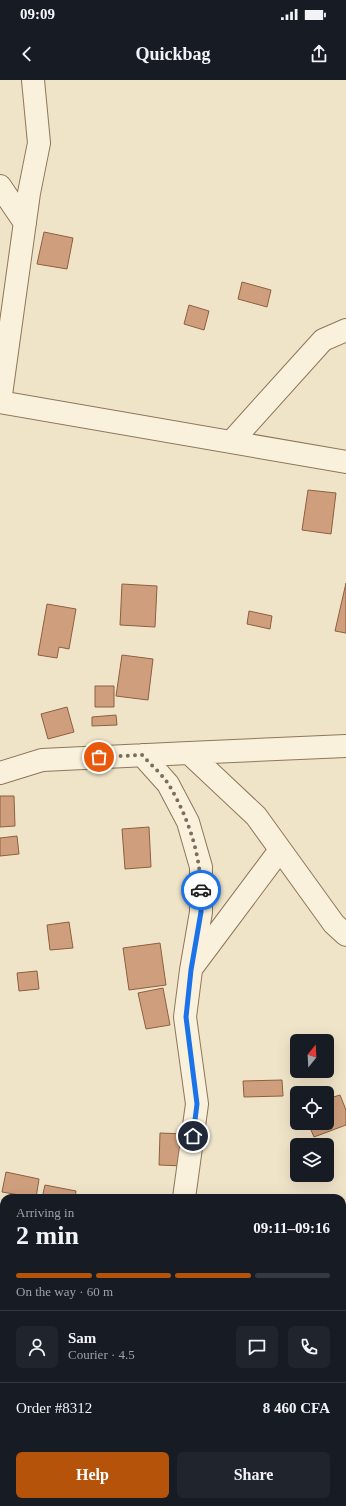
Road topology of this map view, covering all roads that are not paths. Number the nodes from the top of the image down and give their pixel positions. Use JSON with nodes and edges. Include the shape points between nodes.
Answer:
{"nodes":[{"id":1,"x":33,"y":80,"type":"edge"},
{"id":2,"x":0,"y":186,"type":"edge"},
{"id":3,"x":25,"y":224,"type":"junction"},
{"id":4,"x":346,"y":330,"type":"edge"},
{"id":5,"x":0,"y":402,"type":"edge"},
{"id":6,"x":231,"y":442,"type":"junction"},
{"id":7,"x":346,"y":462,"type":"edge"},
{"id":8,"x":346,"y":746,"type":"edge"},
{"id":9,"x":189,"y":753,"type":"junction"},
{"id":10,"x":142,"y":755,"type":"junction"},
{"id":11,"x":0,"y":773,"type":"edge"},
{"id":12,"x":280,"y":850,"type":"junction"},
{"id":13,"x":346,"y":935,"type":"edge"},
{"id":14,"x":191,"y":970,"type":"junction"},
{"id":15,"x":185,"y":1194,"type":"edge"}],
"edges":[{"from":1,"to":3,"type":"street","via":[[39,143]]},
{"from":2,"to":3,"type":"street"},
{"from":3,"to":5,"type":"street"},
{"from":4,"to":6,"type":"street","via":[[324,340]]},
{"from":5,"to":6,"type":"street"},
{"from":6,"to":7,"type":"street"},
{"from":8,"to":9,"type":"street"},
{"from":9,"to":10,"type":"street"},
{"from":9,"to":12,"type":"street","via":[[256,816]]},
{"from":10,"to":11,"type":"street","via":[[42,760]]},
{"from":10,"to":14,"type":"street","via":[[168,784],[188,822],[200,867],[201,912]]},
{"from":12,"to":13,"type":"street","via":[[334,924]]},
{"from":12,"to":14,"type":"street"},
{"from":14,"to":15,"type":"street","via":[[186,1017],[197,1104]]}]}
